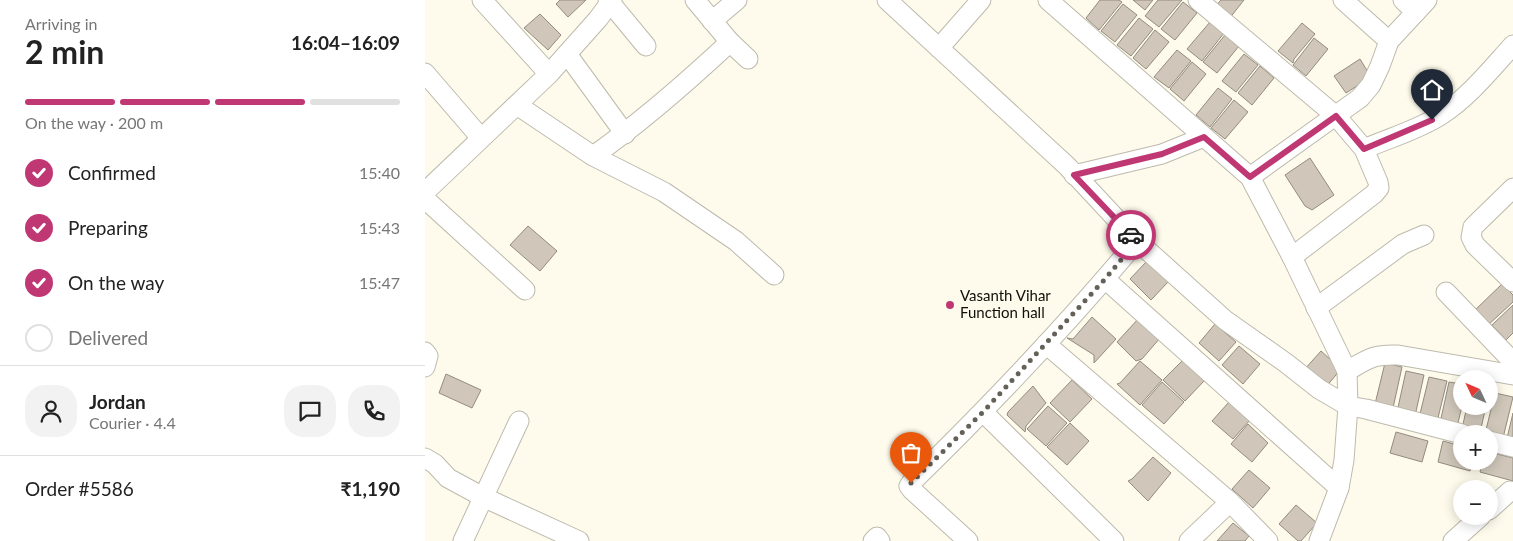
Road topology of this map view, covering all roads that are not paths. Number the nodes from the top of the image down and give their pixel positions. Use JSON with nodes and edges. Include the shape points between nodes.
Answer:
{"nodes":[{"id":1,"x":482,"y":0,"type":"edge"},
{"id":2,"x":737,"y":0,"type":"edge"},
{"id":3,"x":887,"y":0,"type":"edge"},
{"id":4,"x":981,"y":0,"type":"edge"},
{"id":5,"x":1047,"y":0,"type":"edge"},
{"id":6,"x":1198,"y":0,"type":"edge"},
{"id":7,"x":1343,"y":0,"type":"edge"},
{"id":8,"x":610,"y":1,"type":"edge"},
{"id":9,"x":699,"y":2,"type":"edge"},
{"id":10,"x":1415,"y":4,"type":"edge"},
{"id":11,"x":713,"y":21,"type":"junction"},
{"id":12,"x":1389,"y":41,"type":"junction"},
{"id":13,"x":730,"y":42,"type":"junction"},
{"id":14,"x":1513,"y":45,"type":"edge"},
{"id":15,"x":645,"y":46,"type":"dead end"},
{"id":16,"x":939,"y":48,"type":"junction"},
{"id":17,"x":567,"y":54,"type":"junction"},
{"id":18,"x":748,"y":58,"type":"dead end"},
{"id":19,"x":425,"y":73,"type":"edge"},
{"id":20,"x":549,"y":74,"type":"junction"},
{"id":21,"x":517,"y":104,"type":"junction"},
{"id":22,"x":1336,"y":116,"type":"junction"},
{"id":23,"x":625,"y":134,"type":"junction"},
{"id":24,"x":1204,"y":137,"type":"junction"},
{"id":25,"x":481,"y":138,"type":"junction"},
{"id":26,"x":1364,"y":149,"type":"junction"},
{"id":27,"x":593,"y":156,"type":"junction"},
{"id":28,"x":1074,"y":175,"type":"junction"},
{"id":29,"x":1250,"y":177,"type":"junction"},
{"id":30,"x":1512,"y":191,"type":"edge"},
{"id":31,"x":425,"y":192,"type":"edge"},
{"id":32,"x":425,"y":199,"type":"edge"},
{"id":33,"x":1424,"y":235,"type":"dead end"},
{"id":34,"x":1137,"y":241,"type":"junction"},
{"id":35,"x":1292,"y":257,"type":"junction"},
{"id":36,"x":775,"y":275,"type":"dead end"},
{"id":37,"x":1105,"y":279,"type":"junction"},
{"id":38,"x":1513,"y":282,"type":"edge"},
{"id":39,"x":525,"y":290,"type":"dead end"},
{"id":40,"x":1446,"y":292,"type":"dead end"},
{"id":41,"x":1316,"y":308,"type":"junction"},
{"id":42,"x":1045,"y":344,"type":"junction"},
{"id":43,"x":425,"y":352,"type":"edge"},
{"id":44,"x":1513,"y":362,"type":"edge"},
{"id":45,"x":425,"y":367,"type":"edge"},
{"id":46,"x":1347,"y":371,"type":"junction"},
{"id":47,"x":1513,"y":375,"type":"edge"},
{"id":48,"x":1348,"y":406,"type":"junction"},
{"id":49,"x":983,"y":412,"type":"junction"},
{"id":50,"x":519,"y":421,"type":"dead end"},
{"id":51,"x":1453,"y":432,"type":"edge"},
{"id":52,"x":1498,"y":443,"type":"edge"},
{"id":53,"x":1513,"y":447,"type":"edge"},
{"id":54,"x":425,"y":458,"type":"edge"},
{"id":55,"x":1339,"y":488,"type":"junction"},
{"id":56,"x":1510,"y":491,"type":"dead end"},
{"id":57,"x":483,"y":497,"type":"junction"},
{"id":58,"x":1230,"y":502,"type":"junction"},
{"id":59,"x":1498,"y":502,"type":"edge"},
{"id":60,"x":1471,"y":525,"type":"edge"},
{"id":61,"x":463,"y":541,"type":"edge"},
{"id":62,"x":579,"y":541,"type":"edge"},
{"id":63,"x":873,"y":541,"type":"edge"},
{"id":64,"x":880,"y":541,"type":"edge"},
{"id":65,"x":968,"y":541,"type":"edge"},
{"id":66,"x":1114,"y":541,"type":"edge"},
{"id":67,"x":1189,"y":541,"type":"edge"},
{"id":68,"x":1268,"y":541,"type":"edge"},
{"id":69,"x":1319,"y":541,"type":"edge"},
{"id":70,"x":1453,"y":541,"type":"edge"}],
"edges":[{"from":1,"to":20,"type":"street"},
{"from":2,"to":11,"type":"street"},
{"from":3,"to":16,"type":"street"},
{"from":4,"to":16,"type":"street"},
{"from":5,"to":24,"type":"street"},
{"from":6,"to":22,"type":"street"},
{"from":7,"to":12,"type":"street"},
{"from":8,"to":15,"type":"street"},
{"from":8,"to":17,"type":"street"},
{"from":9,"to":11,"type":"street"},
{"from":10,"to":12,"type":"street"},
{"from":11,"to":13,"type":"street"},
{"from":12,"to":22,"type":"street","via":[[1371,85]]},
{"from":13,"to":18,"type":"street"},
{"from":13,"to":23,"type":"street"},
{"from":14,"to":26,"type":"street","via":[[1461,101],[1441,115]]},
{"from":16,"to":28,"type":"street"},
{"from":17,"to":20,"type":"street"},
{"from":17,"to":23,"type":"street"},
{"from":19,"to":25,"type":"street"},
{"from":20,"to":21,"type":"street"},
{"from":21,"to":25,"type":"street"},
{"from":21,"to":27,"type":"street"},
{"from":22,"to":26,"type":"street"},
{"from":22,"to":29,"type":"street"},
{"from":23,"to":27,"type":"street"},
{"from":24,"to":28,"type":"street","via":[[1162,154]]},
{"from":24,"to":29,"type":"street"},
{"from":25,"to":31,"type":"street"},
{"from":26,"to":35,"type":"street","via":[[1379,188]]},
{"from":27,"to":36,"type":"street","via":[[664,192],[735,241]]},
{"from":28,"to":34,"type":"street"},
{"from":29,"to":35,"type":"street"},
{"from":30,"to":38,"type":"street","via":[[1473,227],[1471,237],[1475,246]]},
{"from":32,"to":39,"type":"street"},
{"from":33,"to":41,"type":"street","via":[[1403,244]]},
{"from":34,"to":37,"type":"street"},
{"from":34,"to":48,"type":"street","via":[[1225,320],[1319,389]]},
{"from":35,"to":41,"type":"street"},
{"from":37,"to":42,"type":"street"},
{"from":37,"to":55,"type":"street"},
{"from":40,"to":44,"type":"street"},
{"from":41,"to":46,"type":"street"},
{"from":42,"to":49,"type":"street"},
{"from":42,"to":58,"type":"street"},
{"from":43,"to":45,"type":"street","via":[[428,356]]},
{"from":46,"to":47,"type":"street","via":[[1381,354]]},
{"from":46,"to":48,"type":"street"},
{"from":48,"to":51,"type":"street"},
{"from":48,"to":55,"type":"street"},
{"from":49,"to":65,"type":"street","via":[[909,486]]},
{"from":49,"to":66,"type":"street"},
{"from":50,"to":57,"type":"street"},
{"from":52,"to":53,"type":"street"},
{"from":54,"to":57,"type":"street","via":[[449,478]]},
{"from":55,"to":69,"type":"street"},
{"from":56,"to":59,"type":"street"},
{"from":57,"to":61,"type":"street"},
{"from":57,"to":62,"type":"street"},
{"from":58,"to":67,"type":"street"},
{"from":58,"to":68,"type":"street"},
{"from":60,"to":70,"type":"street"},
{"from":63,"to":64,"type":"street","via":[[877,537]]}]}
